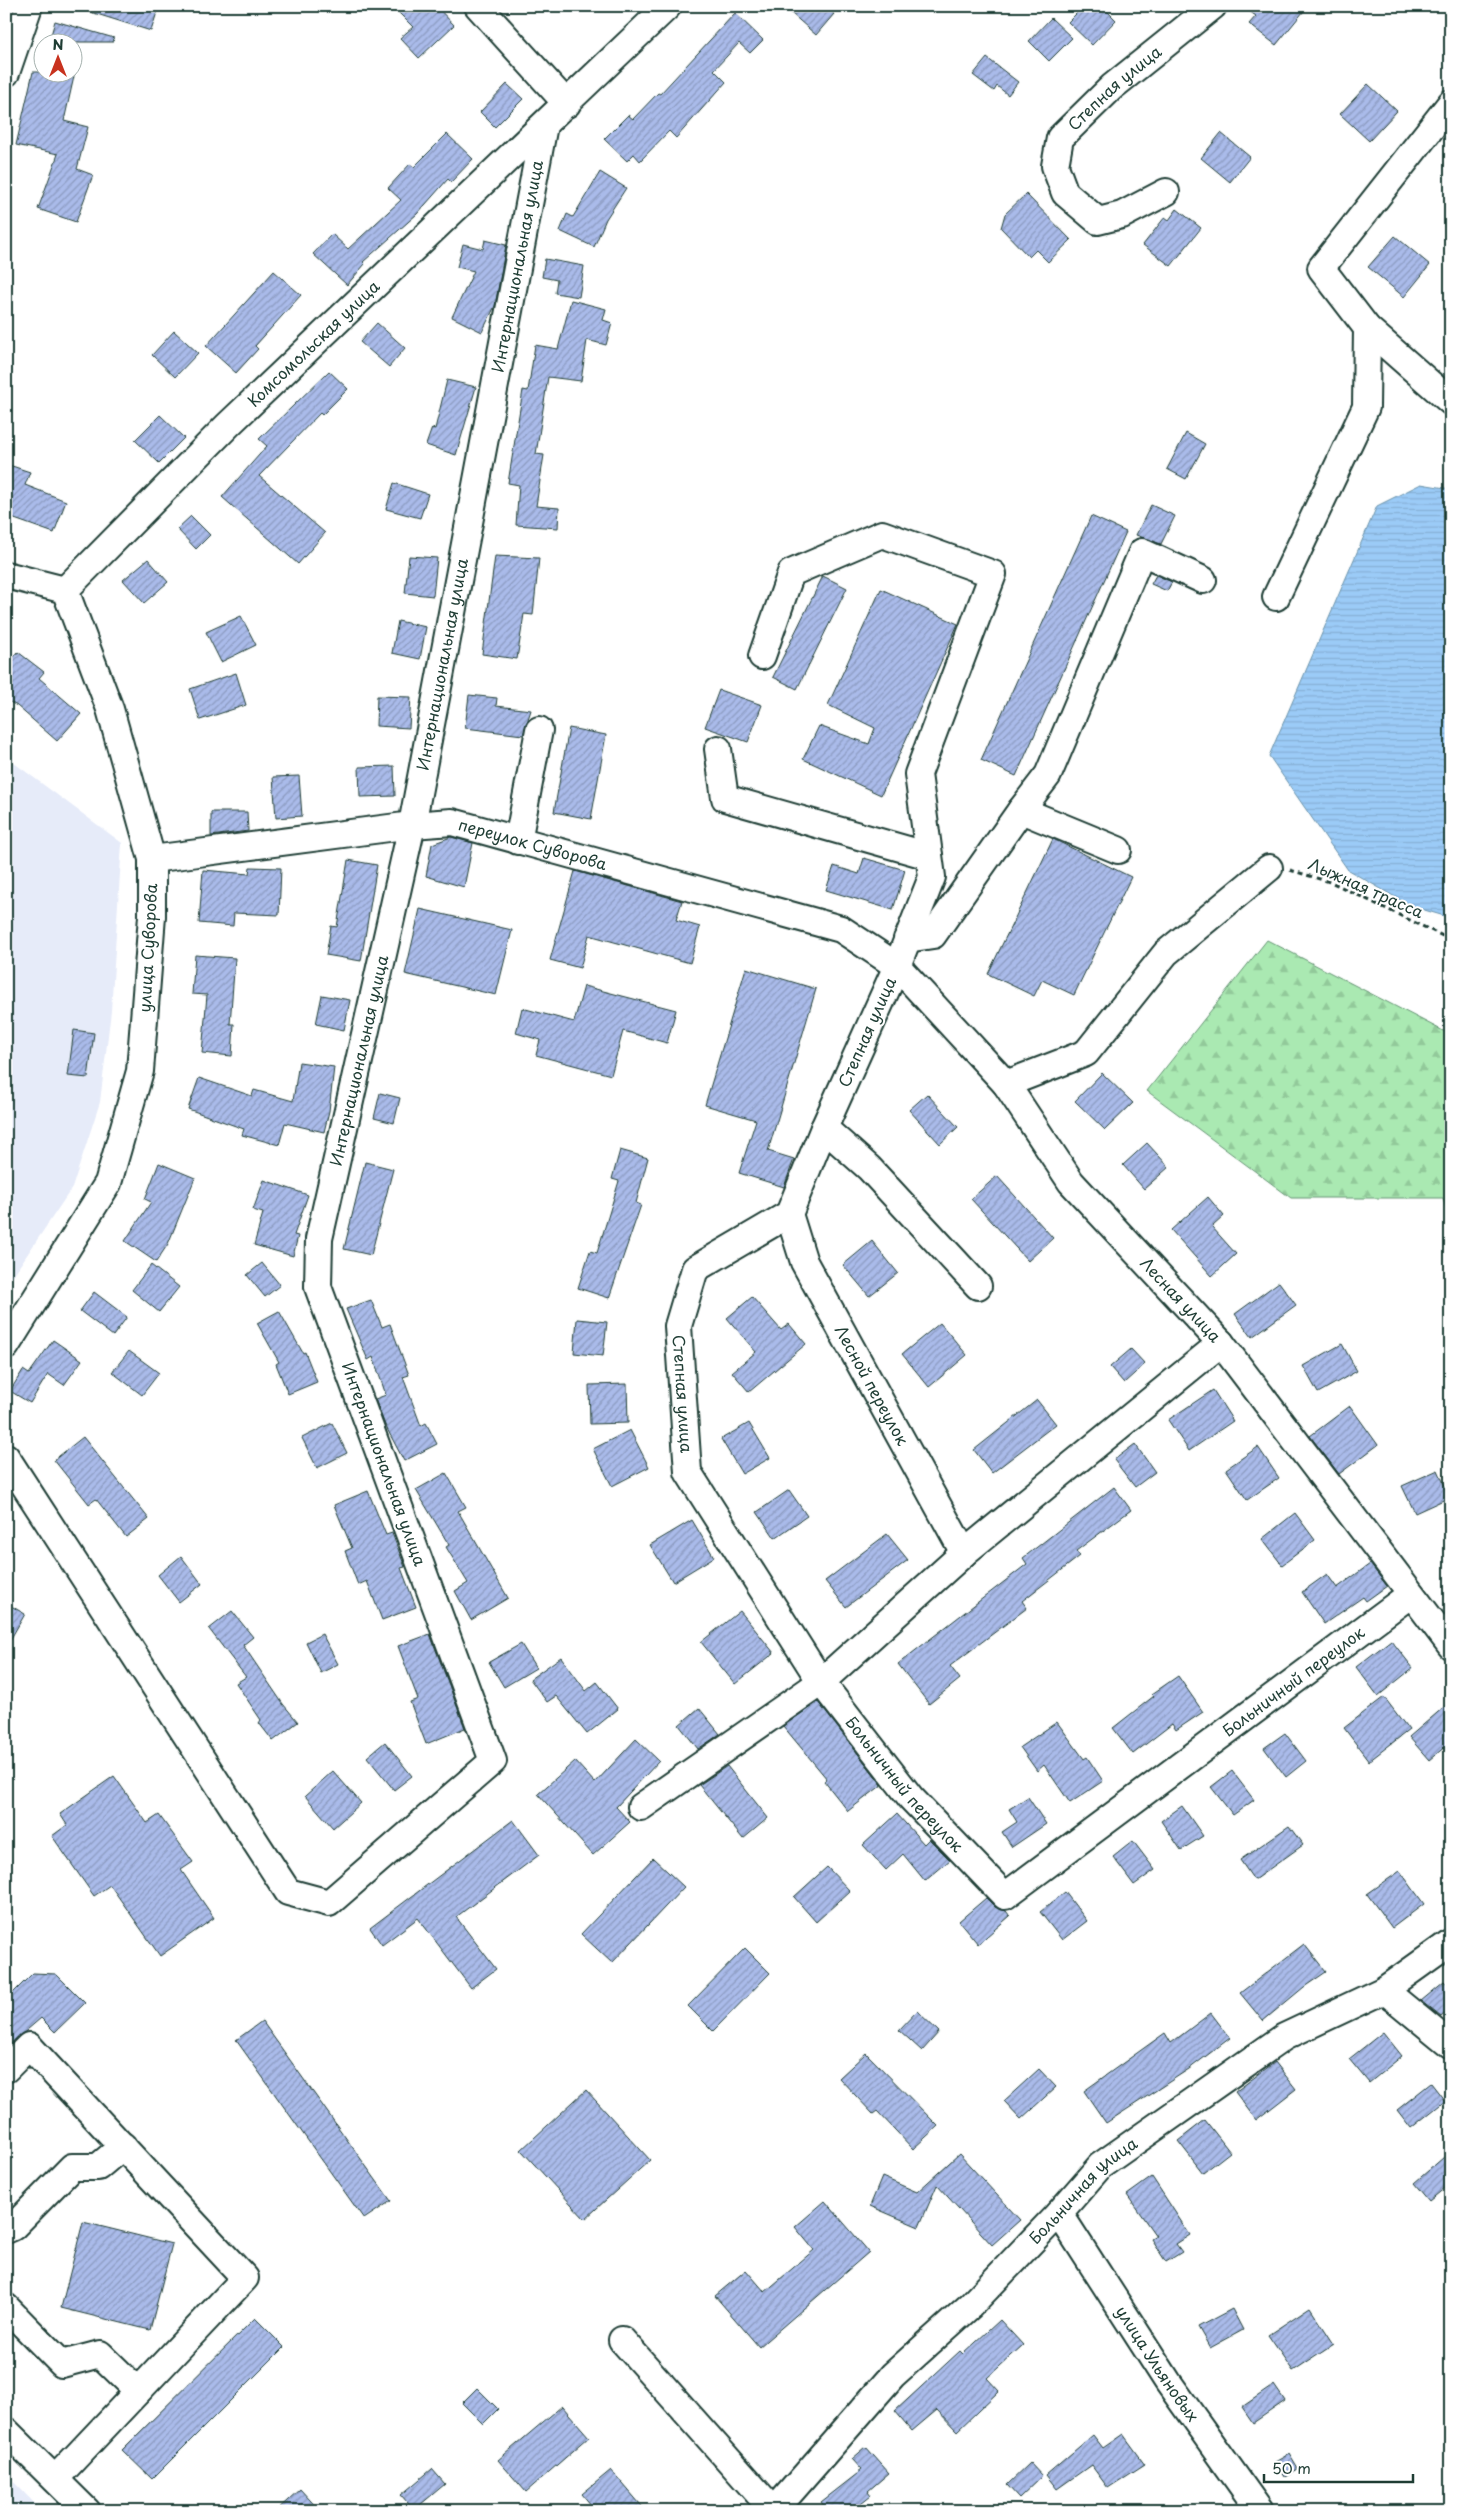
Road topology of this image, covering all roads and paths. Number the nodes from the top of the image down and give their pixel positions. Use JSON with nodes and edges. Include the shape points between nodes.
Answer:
{"nodes":[{"id":1,"x":478,"y":6,"type":"edge"},
{"id":2,"x":668,"y":6,"type":"edge"},
{"id":3,"x":1213,"y":6,"type":"edge"},
{"id":4,"x":20,"y":13,"type":"edge"},
{"id":5,"x":6,"y":73,"type":"edge"},
{"id":6,"x":1451,"y":103,"type":"edge"},
{"id":7,"x":568,"y":104,"type":"junction"},
{"id":8,"x":544,"y":125,"type":"junction"},
{"id":9,"x":1166,"y":192,"type":"dead end"},
{"id":10,"x":1367,"y":328,"type":"junction"},
{"id":11,"x":1451,"y":402,"type":"edge"},
{"id":12,"x":6,"y":575,"type":"edge"},
{"id":13,"x":1203,"y":580,"type":"dead end"},
{"id":14,"x":64,"y":590,"type":"junction"},
{"id":15,"x":1276,"y":597,"type":"dead end"},
{"id":16,"x":762,"y":656,"type":"dead end"},
{"id":17,"x":539,"y":730,"type":"dead end"},
{"id":18,"x":718,"y":749,"type":"dead end"},
{"id":19,"x":1021,"y":810,"type":"junction"},
{"id":20,"x":412,"y":825,"type":"junction"},
{"id":21,"x":518,"y":841,"type":"junction"},
{"id":22,"x":1118,"y":850,"type":"dead end"},
{"id":23,"x":929,"y":856,"type":"junction"},
{"id":24,"x":152,"y":859,"type":"junction"},
{"id":25,"x":1269,"y":868,"type":"joint"},
{"id":26,"x":907,"y":939,"type":"junction"},
{"id":27,"x":1451,"y":940,"type":"edge"},
{"id":28,"x":897,"y":966,"type":"junction"},
{"id":29,"x":1006,"y":1084,"type":"junction"},
{"id":30,"x":824,"y":1128,"type":"junction"},
{"id":31,"x":789,"y":1214,"type":"junction"},
{"id":32,"x":978,"y":1286,"type":"dead end"},
{"id":33,"x":1221,"y":1343,"type":"junction"},
{"id":34,"x":6,"y":1346,"type":"edge"},
{"id":35,"x":6,"y":1457,"type":"edge"},
{"id":36,"x":964,"y":1553,"type":"junction"},
{"id":37,"x":1410,"y":1594,"type":"junction"},
{"id":38,"x":1451,"y":1646,"type":"edge"},
{"id":39,"x":821,"y":1682,"type":"junction"},
{"id":40,"x":641,"y":1808,"type":"dead end"},
{"id":41,"x":1451,"y":1942,"type":"edge"},
{"id":42,"x":1384,"y":1990,"type":"junction"},
{"id":43,"x":1451,"y":2045,"type":"edge"},
{"id":44,"x":6,"y":2069,"type":"edge"},
{"id":45,"x":123,"y":2146,"type":"junction"},
{"id":46,"x":1059,"y":2214,"type":"junction"},
{"id":47,"x":6,"y":2230,"type":"edge"},
{"id":48,"x":6,"y":2307,"type":"edge"},
{"id":49,"x":622,"y":2340,"type":"dead end"},
{"id":50,"x":138,"y":2391,"type":"junction"},
{"id":51,"x":6,"y":2430,"type":"edge"},
{"id":52,"x":55,"y":2479,"type":"junction"},
{"id":53,"x":87,"y":2511,"type":"edge"},
{"id":54,"x":774,"y":2511,"type":"edge"},
{"id":55,"x":1260,"y":2511,"type":"edge"}],
"edges":[{"from":1,"to":7,"type":"street"},
{"from":2,"to":7,"type":"street"},
{"from":3,"to":9,"type":"street","name":"Степная улица","via":[[1112,87],[1060,138],[1055,166],[1065,193],[1098,221],[1122,215]]},
{"from":4,"to":5,"type":"street"},
{"from":6,"to":10,"type":"street","via":[[1321,268]]},
{"from":7,"to":8,"type":"street","name":"Комсомольская улица"},
{"from":8,"to":14,"type":"street","name":"Комсомольская улица","via":[[228,425]]},
{"from":8,"to":20,"type":"street","name":"Интернациональная улица"},
{"from":10,"to":11,"type":"street"},
{"from":10,"to":15,"type":"street","via":[[1366,408]]},
{"from":12,"to":14,"type":"street"},
{"from":13,"to":19,"type":"street","via":[[1142,552],[1048,775]]},
{"from":14,"to":24,"type":"street","name":"улица Суворова","via":[[110,709]]},
{"from":16,"to":23,"type":"street","name":"Степная улица","via":[[791,573],[882,534],[993,574],[918,774]]},
{"from":17,"to":21,"type":"street"},
{"from":18,"to":23,"type":"street","via":[[725,798]]},
{"from":19,"to":22,"type":"street"},
{"from":19,"to":26,"type":"street","via":[[933,935]]},
{"from":20,"to":21,"type":"street","name":"переулок Суворова","via":[[452,822]]},
{"from":20,"to":24,"type":"street","name":"переулок Суворова"},
{"from":20,"to":35,"type":"street","name":"Интернациональная улица","via":[[319,1239],[318,1287],[493,1761],[329,1903],[288,1892]]},
{"from":21,"to":28,"type":"street","name":"переулок Суворова","via":[[841,929]]},
{"from":23,"to":26,"type":"street","name":"Степная улица","via":[[932,877]]},
{"from":24,"to":34,"type":"street","name":"улица Суворова","via":[[152,916],[140,1072],[108,1183]]},
{"from":25,"to":27,"type":"path","name":"Лыжная трасса","via":[[1293,870],[1333,883]]},
{"from":25,"to":29,"type":"street","via":[[1166,953],[1086,1053]]},
{"from":26,"to":28,"type":"street","name":"Степная улица"},
{"from":28,"to":29,"type":"street","name":"Лесная улица"},
{"from":28,"to":30,"type":"street","name":"Степная улица"},
{"from":29,"to":33,"type":"street","name":"Лесная улица","via":[[1071,1182]]},
{"from":30,"to":31,"type":"street","name":"Степная улица"},
{"from":30,"to":32,"type":"street","via":[[869,1168]]},
{"from":31,"to":36,"type":"street","name":"Лесной переулок","via":[[804,1262]]},
{"from":31,"to":39,"type":"street","name":"Степная улица","via":[[695,1269],[678,1326],[688,1472]]},
{"from":33,"to":36,"type":"street"},
{"from":33,"to":37,"type":"street","name":"Лесная улица"},
{"from":36,"to":39,"type":"street"},
{"from":37,"to":38,"type":"street","name":"Лесная улица"},
{"from":37,"to":39,"type":"street","name":"Больничный переулок","via":[[1005,1896],[911,1798]]},
{"from":39,"to":40,"type":"street"},
{"from":41,"to":42,"type":"street","name":"Больничная улица"},
{"from":42,"to":43,"type":"street"},
{"from":42,"to":46,"type":"street","name":"Больничная улица","via":[[1284,2037],[1100,2166]]},
{"from":44,"to":45,"type":"street","via":[[29,2046]]},
{"from":45,"to":47,"type":"street","via":[[98,2167],[72,2167],[13,2227]]},
{"from":45,"to":50,"type":"street","via":[[245,2278]]},
{"from":46,"to":54,"type":"street","name":"Больничная улица","via":[[970,2305],[893,2375]]},
{"from":46,"to":55,"type":"street","name":"улица Ульяновых","via":[[1168,2382]]},
{"from":48,"to":50,"type":"street","via":[[62,2364],[100,2354]]},
{"from":49,"to":54,"type":"street"},
{"from":50,"to":52,"type":"street"},
{"from":51,"to":52,"type":"street"},
{"from":52,"to":53,"type":"street"}]}
